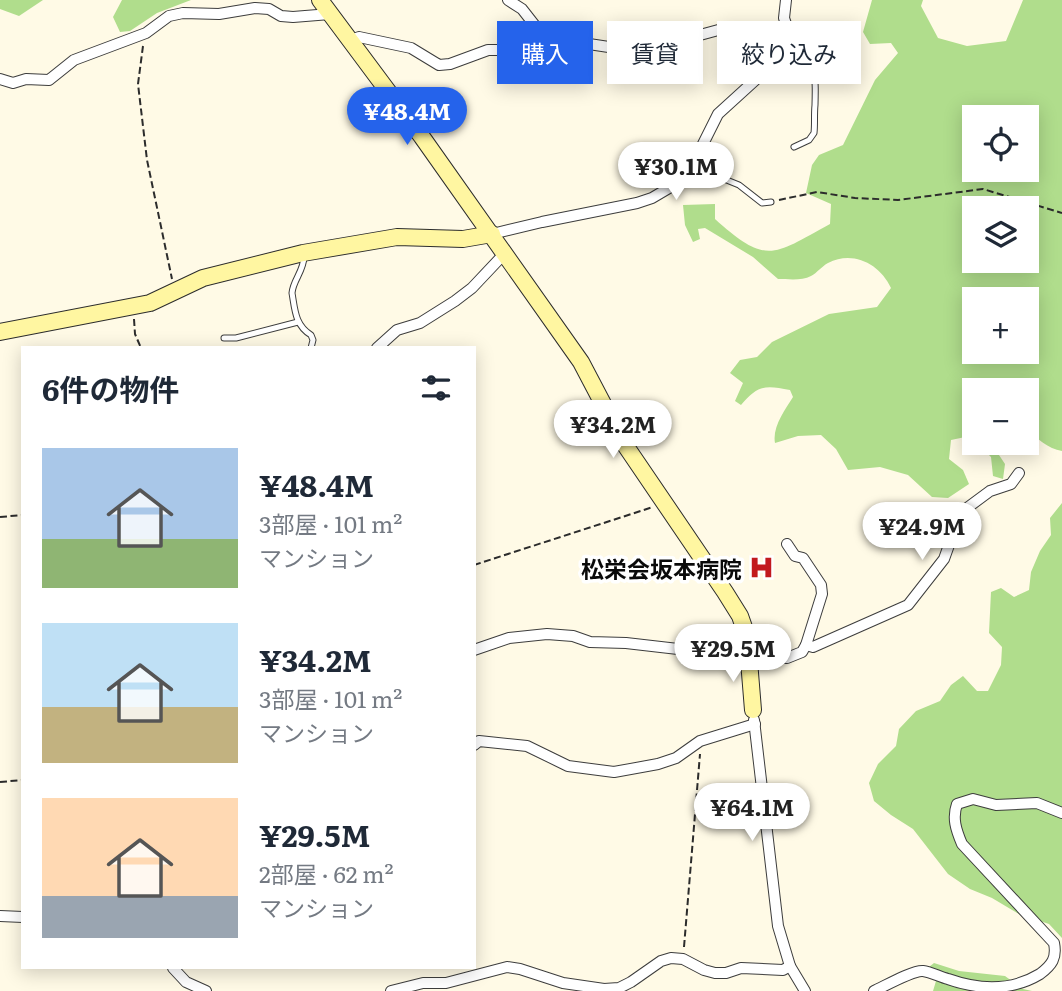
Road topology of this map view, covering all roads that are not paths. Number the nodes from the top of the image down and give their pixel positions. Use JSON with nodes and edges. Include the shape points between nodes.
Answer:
{"nodes":[{"id":1,"x":508,"y":0,"type":"edge"},
{"id":2,"x":786,"y":0,"type":"edge"},
{"id":3,"x":325,"y":7,"type":"edge"},
{"id":4,"x":531,"y":21,"type":"edge"},
{"id":5,"x":785,"y":21,"type":"edge"},
{"id":6,"x":717,"y":30,"type":"edge"},
{"id":7,"x":351,"y":40,"type":"junction"},
{"id":8,"x":593,"y":45,"type":"edge"},
{"id":9,"x":497,"y":50,"type":"edge"},
{"id":10,"x":0,"y":79,"type":"edge"},
{"id":11,"x":751,"y":84,"type":"edge"},
{"id":12,"x":817,"y":84,"type":"edge"},
{"id":13,"x":794,"y":147,"type":"dead end"},
{"id":14,"x":692,"y":166,"type":"junction"},
{"id":15,"x":771,"y":202,"type":"road end"},
{"id":16,"x":492,"y":234,"type":"junction"},
{"id":17,"x":303,"y":253,"type":"junction"},
{"id":18,"x":505,"y":253,"type":"junction"},
{"id":19,"x":298,"y":322,"type":"junction"},
{"id":20,"x":0,"y":332,"type":"edge"},
{"id":21,"x":224,"y":338,"type":"dead end"},
{"id":22,"x":311,"y":346,"type":"edge"},
{"id":23,"x":379,"y":346,"type":"edge"},
{"id":24,"x":1019,"y":473,"type":"dead end"},
{"id":25,"x":787,"y":544,"type":"dead end"},
{"id":26,"x":806,"y":645,"type":"junction"},
{"id":27,"x":476,"y":649,"type":"edge"},
{"id":28,"x":750,"y":656,"type":"junction"},
{"id":29,"x":754,"y":717,"type":"junction"},
{"id":30,"x":476,"y":743,"type":"edge"},
{"id":31,"x":1062,"y":813,"type":"edge"},
{"id":32,"x":0,"y":916,"type":"edge"},
{"id":33,"x":21,"y":917,"type":"edge"},
{"id":34,"x":790,"y":966,"type":"junction"},
{"id":35,"x":174,"y":969,"type":"edge"},
{"id":36,"x":206,"y":991,"type":"edge"},
{"id":37,"x":391,"y":991,"type":"edge"},
{"id":38,"x":805,"y":991,"type":"edge"},
{"id":39,"x":874,"y":991,"type":"edge"}],
"edges":[{"from":1,"to":4,"type":"street"},
{"from":2,"to":5,"type":"street"},
{"from":3,"to":7,"type":"street"},
{"from":3,"to":10,"type":"street","via":[[293,17],[255,8],[169,16],[146,33],[74,60],[49,80],[13,83]]},
{"from":6,"to":8,"type":"street","via":[[666,53]]},
{"from":7,"to":9,"type":"street","via":[[359,37],[411,48],[439,65]]},
{"from":7,"to":16,"type":"street"},
{"from":11,"to":14,"type":"street","via":[[718,114]]},
{"from":12,"to":13,"type":"lane","via":[[814,133]]},
{"from":14,"to":15,"type":"lane","via":[[739,185],[762,202]]},
{"from":14,"to":16,"type":"street","via":[[674,185],[652,198]]},
{"from":16,"to":17,"type":"street","via":[[463,239],[397,237]]},
{"from":16,"to":18,"type":"street"},
{"from":17,"to":19,"type":"lane","via":[[303,268],[292,288]]},
{"from":17,"to":20,"type":"street","via":[[203,278],[150,303]]},
{"from":18,"to":23,"type":"street","via":[[455,301],[420,323],[397,330]]},
{"from":18,"to":28,"type":"street","via":[[581,362],[623,442],[740,616]]},
{"from":19,"to":21,"type":"lane"},
{"from":19,"to":22,"type":"lane","via":[[311,335]]},
{"from":24,"to":26,"type":"street","via":[[1011,484],[990,491],[967,508],[944,559],[908,605],[813,647]]},
{"from":25,"to":26,"type":"street","via":[[821,585]]},
{"from":26,"to":28,"type":"street","via":[[802,652],[787,658]]},
{"from":27,"to":28,"type":"street","via":[[509,638],[547,634]]},
{"from":28,"to":29,"type":"street"},
{"from":29,"to":30,"type":"street","via":[[700,741],[676,758],[614,772],[568,766],[527,746]]},
{"from":29,"to":34,"type":"street","via":[[778,926]]},
{"from":31,"to":39,"type":"street","via":[[1037,803],[996,805],[973,799],[957,804],[954,814],[962,844],[1054,943],[1052,963],[1014,988],[976,989],[915,971]]},
{"from":32,"to":33,"type":"street"},
{"from":34,"to":37,"type":"street","via":[[715,973],[683,959],[661,961],[619,988],[604,989],[563,984],[507,967]]},
{"from":34,"to":38,"type":"street"},
{"from":35,"to":36,"type":"street","via":[[186,982]]}]}
